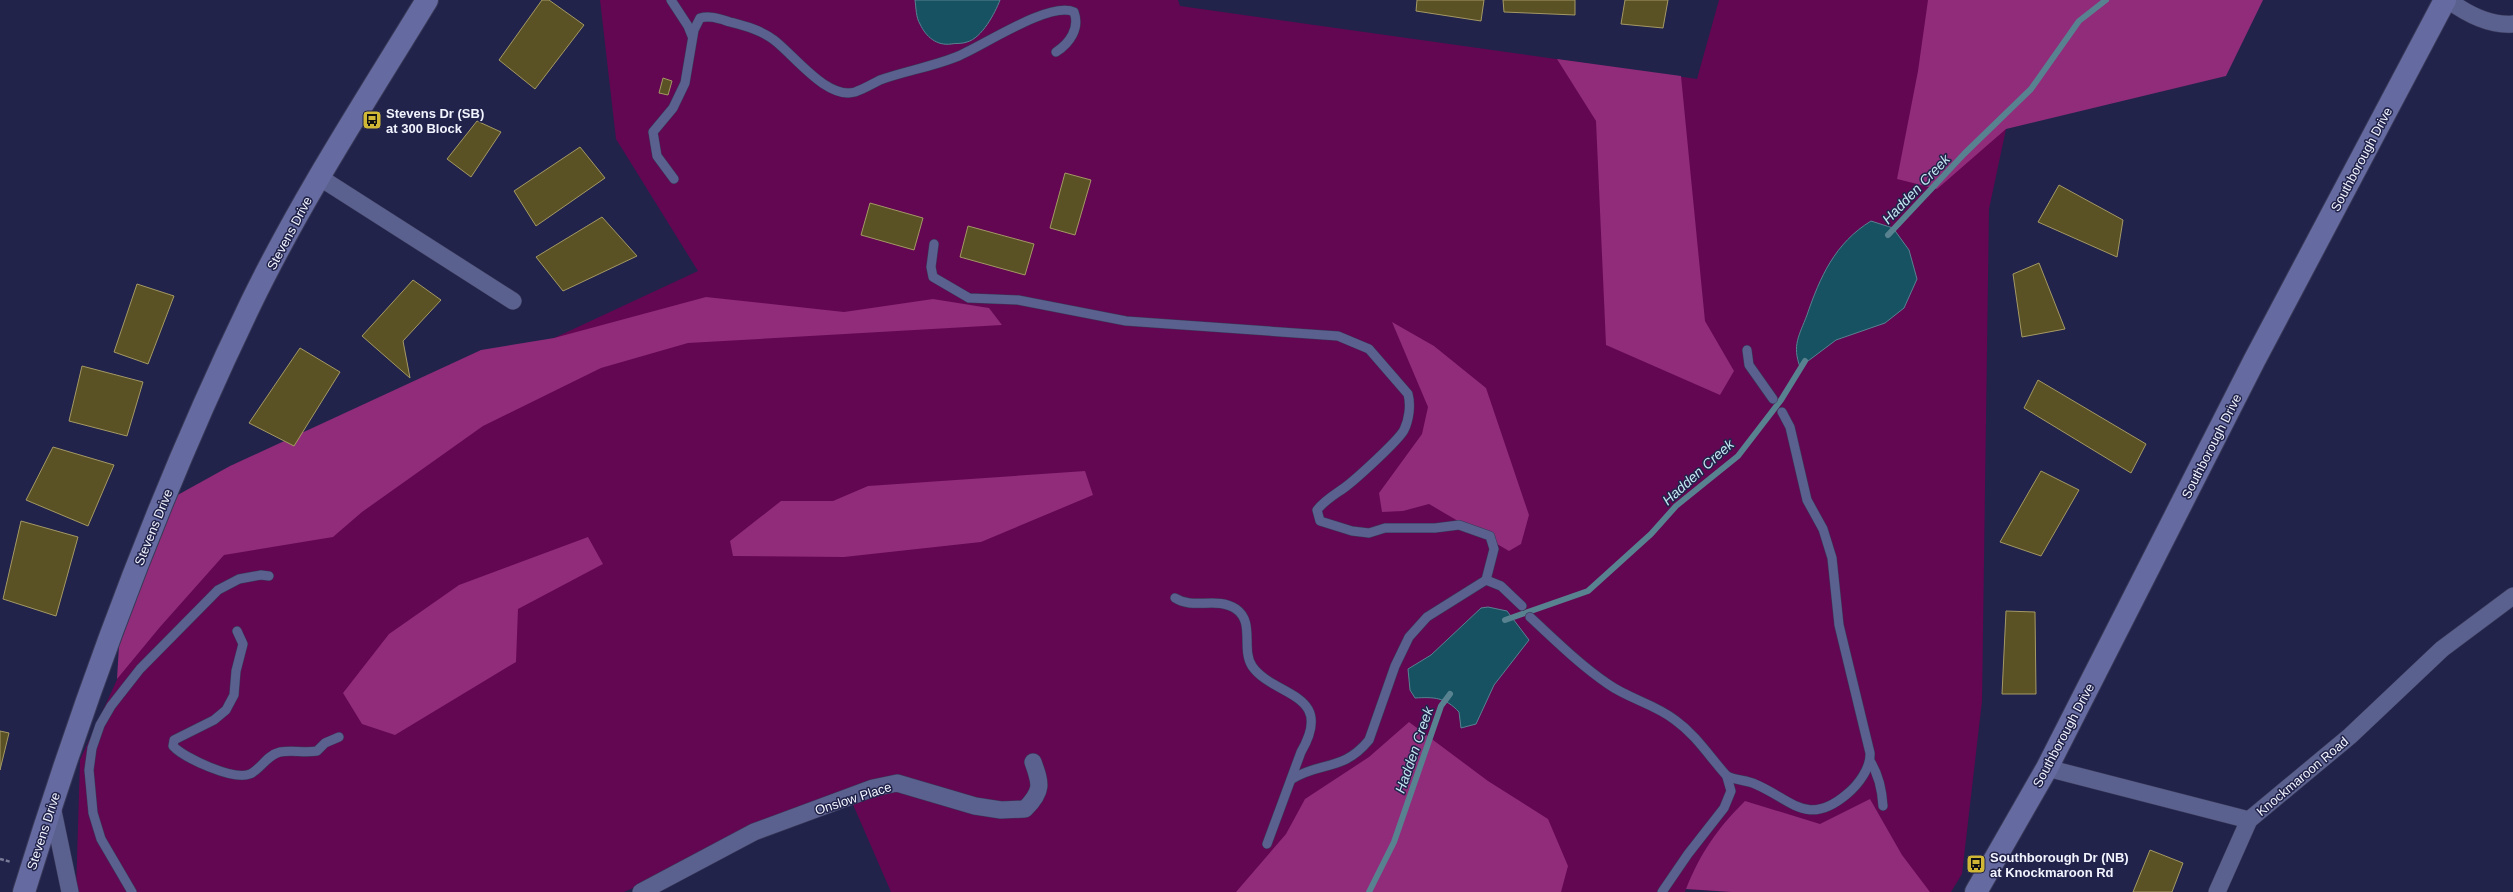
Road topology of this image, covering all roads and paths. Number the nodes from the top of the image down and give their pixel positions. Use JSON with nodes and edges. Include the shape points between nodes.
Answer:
{"nodes":[{"id":1,"x":427,"y":0,"type":"edge"},
{"id":2,"x":671,"y":0,"type":"edge"},
{"id":3,"x":2446,"y":0,"type":"edge"},
{"id":4,"x":2513,"y":24,"type":"edge"},
{"id":5,"x":692,"y":38,"type":"junction"},
{"id":6,"x":1056,"y":52,"type":"dead end"},
{"id":7,"x":319,"y":177,"type":"junction"},
{"id":8,"x":674,"y":179,"type":"dead end"},
{"id":9,"x":934,"y":244,"type":"dead end"},
{"id":10,"x":513,"y":301,"type":"dead end"},
{"id":11,"x":1747,"y":350,"type":"dead end"},
{"id":12,"x":1773,"y":399,"type":"dead end"},
{"id":13,"x":1782,"y":412,"type":"dead end"},
{"id":14,"x":269,"y":576,"type":"dead end"},
{"id":15,"x":1486,"y":580,"type":"junction"},
{"id":16,"x":2513,"y":596,"type":"edge"},
{"id":17,"x":1175,"y":598,"type":"dead end"},
{"id":18,"x":1522,"y":606,"type":"dead end"},
{"id":19,"x":1530,"y":617,"type":"dead end"},
{"id":20,"x":237,"y":631,"type":"dead end"},
{"id":21,"x":339,"y":737,"type":"dead end"},
{"id":22,"x":1870,"y":761,"type":"junction"},
{"id":23,"x":1033,"y":762,"type":"dead end"},
{"id":24,"x":2047,"y":768,"type":"junction"},
{"id":25,"x":1727,"y":777,"type":"junction"},
{"id":26,"x":1292,"y":779,"type":"junction"},
{"id":27,"x":52,"y":804,"type":"junction"},
{"id":28,"x":1883,"y":806,"type":"dead end"},
{"id":29,"x":2249,"y":820,"type":"junction"},
{"id":30,"x":1267,"y":844,"type":"dead end"},
{"id":31,"x":24,"y":892,"type":"edge"},
{"id":32,"x":70,"y":892,"type":"edge"},
{"id":33,"x":132,"y":892,"type":"edge"},
{"id":34,"x":641,"y":892,"type":"edge"},
{"id":35,"x":1662,"y":892,"type":"edge"},
{"id":36,"x":1976,"y":892,"type":"edge"},
{"id":37,"x":2217,"y":892,"type":"edge"}],
"edges":[{"from":1,"to":7,"type":"street","name":"Stevens Drive"},
{"from":2,"to":5,"type":"lane","via":[[688,26]]},
{"from":3,"to":4,"type":"street","via":[[2465,12],[2498,25]]},
{"from":3,"to":24,"type":"street","name":"Southborough Drive","via":[[2254,361]]},
{"from":5,"to":6,"type":"lane","via":[[696,23],[704,17],[756,29],[773,39],[824,84],[837,92],[848,93],[964,54],[1026,14],[1045,7],[1067,6],[1074,12],[1076,28],[1066,44]]},
{"from":5,"to":8,"type":"lane","via":[[685,83],[673,108],[653,132],[657,156]]},
{"from":7,"to":10,"type":"street"},
{"from":7,"to":27,"type":"street","name":"Stevens Drive","via":[[252,303],[160,506],[90,686]]},
{"from":9,"to":15,"type":"lane","via":[[931,267],[934,277],[969,298],[1030,302],[1126,321],[1328,334],[1350,339],[1369,349],[1408,394],[1410,400],[1407,421],[1399,437],[1358,477],[1320,507],[1320,521],[1363,533],[1385,528],[1435,528],[1459,525],[1476,529],[1490,536],[1494,549]]},
{"from":11,"to":12,"type":"lane","via":[[1749,365]]},
{"from":13,"to":22,"type":"lane","via":[[1790,427],[1806,500],[1823,529],[1832,558],[1839,625]]},
{"from":14,"to":33,"type":"lane","via":[[240,579],[218,590],[140,669],[111,706],[100,725],[92,748],[89,770],[93,813],[101,839]]},
{"from":15,"to":18,"type":"lane","via":[[1501,586]]},
{"from":15,"to":26,"type":"lane","via":[[1442,606],[1412,632],[1395,666],[1369,740],[1355,756]]},
{"from":16,"to":29,"type":"street","name":"Knockmaroon Road","via":[[2442,649],[2350,736]]},
{"from":17,"to":26,"type":"lane","via":[[1194,604],[1222,603],[1240,612],[1245,621],[1247,648],[1252,665],[1306,707],[1312,724]]},
{"from":19,"to":25,"type":"lane","via":[[1556,642],[1608,684],[1674,719],[1695,737]]},
{"from":20,"to":21,"type":"lane","via":[[243,644],[236,671],[234,695],[226,710],[214,720],[174,740],[173,746],[180,753],[238,776],[250,774],[269,757],[279,753],[317,751]]},
{"from":22,"to":25,"type":"lane","via":[[1851,790],[1837,803],[1823,808],[1797,808],[1754,783]]},
{"from":22,"to":28,"type":"lane","via":[[1877,772],[1882,789]]},
{"from":23,"to":34,"type":"street","name":"Onslow Place","via":[[1041,783],[1036,798],[1025,809],[1001,810],[975,806],[897,783],[873,788],[754,832]]},
{"from":24,"to":29,"type":"street","name":"Knockmaroon Road"},
{"from":24,"to":36,"type":"street","name":"Southborough Drive"},
{"from":25,"to":35,"type":"lane","via":[[1731,791],[1724,808]]},
{"from":26,"to":30,"type":"lane"},
{"from":27,"to":31,"type":"street","name":"Stevens Drive"},
{"from":27,"to":32,"type":"street"},
{"from":29,"to":37,"type":"street"}]}
